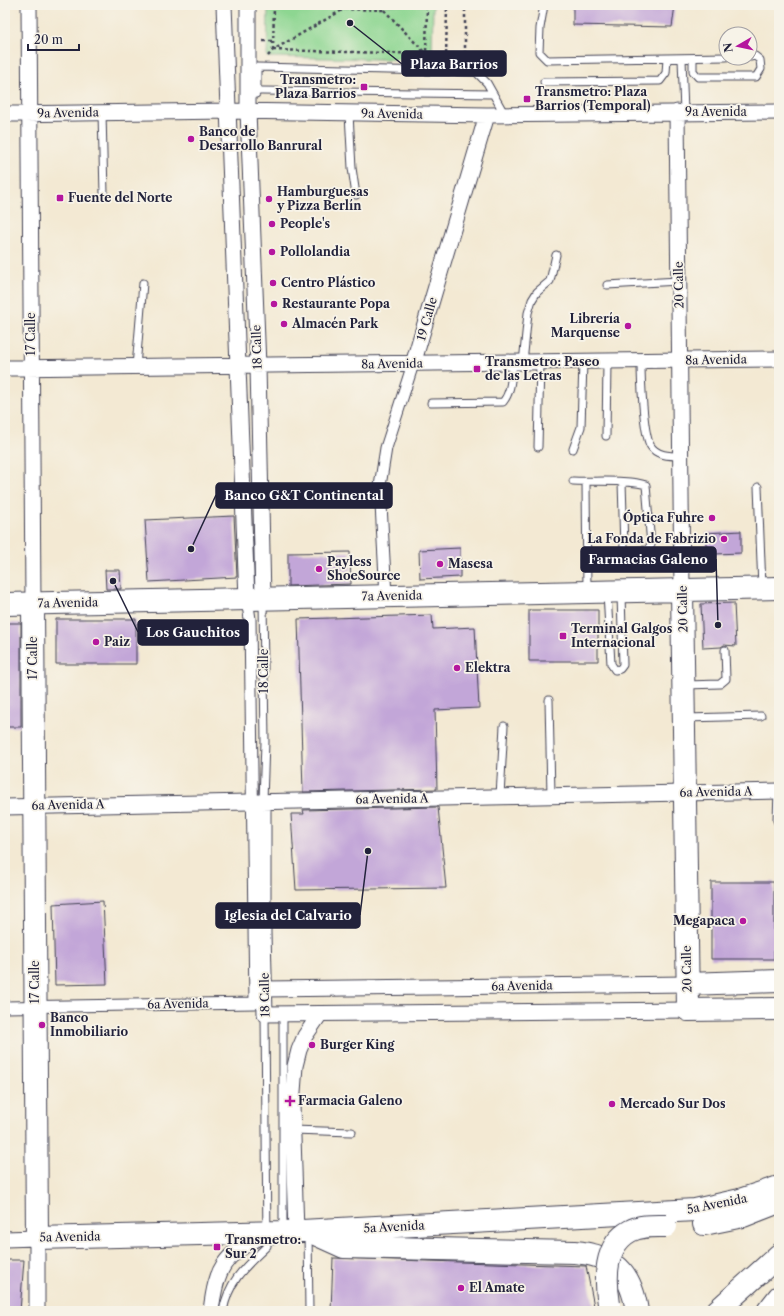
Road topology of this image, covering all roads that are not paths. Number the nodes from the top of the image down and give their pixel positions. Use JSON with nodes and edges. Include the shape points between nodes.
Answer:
{"nodes":[{"id":1,"x":29,"y":5,"type":"edge"},
{"id":2,"x":224,"y":5,"type":"edge"},
{"id":3,"x":248,"y":5,"type":"edge"},
{"id":4,"x":544,"y":5,"type":"edge"},
{"id":5,"x":718,"y":58,"type":"edge"},
{"id":6,"x":758,"y":58,"type":"edge"},
{"id":7,"x":667,"y":59,"type":"junction"},
{"id":8,"x":682,"y":59,"type":"junction"},
{"id":9,"x":693,"y":59,"type":"junction"},
{"id":10,"x":544,"y":82,"type":"dead end"},
{"id":11,"x":257,"y":91,"type":"junction"},
{"id":12,"x":493,"y":94,"type":"junction"},
{"id":13,"x":229,"y":111,"type":"junction"},
{"id":14,"x":248,"y":112,"type":"junction"},
{"id":15,"x":680,"y":112,"type":"junction"},
{"id":16,"x":779,"y":112,"type":"edge"},
{"id":17,"x":102,"y":113,"type":"junction"},
{"id":18,"x":5,"y":114,"type":"edge"},
{"id":19,"x":30,"y":114,"type":"junction"},
{"id":20,"x":349,"y":114,"type":"junction"},
{"id":21,"x":505,"y":115,"type":"junction"},
{"id":22,"x":487,"y":116,"type":"junction"},
{"id":23,"x":104,"y":194,"type":"dead end"},
{"id":24,"x":356,"y":195,"type":"dead end"},
{"id":25,"x":556,"y":255,"type":"dead end"},
{"id":26,"x":679,"y":281,"type":"junction"},
{"id":27,"x":143,"y":283,"type":"dead end"},
{"id":28,"x":607,"y":285,"type":"dead end"},
{"id":29,"x":779,"y":359,"type":"edge"},
{"id":30,"x":680,"y":361,"type":"junction"},
{"id":31,"x":583,"y":362,"type":"junction"},
{"id":32,"x":607,"y":362,"type":"junction"},
{"id":33,"x":641,"y":362,"type":"junction"},
{"id":34,"x":518,"y":363,"type":"junction"},
{"id":35,"x":540,"y":363,"type":"junction"},
{"id":36,"x":413,"y":364,"type":"junction"},
{"id":37,"x":237,"y":366,"type":"junction"},
{"id":38,"x":258,"y":366,"type":"junction"},
{"id":39,"x":5,"y":368,"type":"edge"},
{"id":40,"x":136,"y":368,"type":"junction"},
{"id":41,"x":31,"y":369,"type":"junction"},
{"id":42,"x":431,"y":403,"type":"dead end"},
{"id":43,"x":606,"y":436,"type":"dead end"},
{"id":44,"x":538,"y":447,"type":"dead end"},
{"id":45,"x":573,"y":449,"type":"dead end"},
{"id":46,"x":681,"y":456,"type":"junction"},
{"id":47,"x":573,"y":481,"type":"dead end"},
{"id":48,"x":586,"y":482,"type":"junction"},
{"id":49,"x":622,"y":482,"type":"junction"},
{"id":50,"x":758,"y":487,"type":"dead end"},
{"id":51,"x":770,"y":589,"type":"edge"},
{"id":52,"x":682,"y":590,"type":"junction"},
{"id":53,"x":605,"y":592,"type":"junction"},
{"id":54,"x":386,"y":596,"type":"junction"},
{"id":55,"x":255,"y":599,"type":"junction"},
{"id":56,"x":5,"y":604,"type":"edge"},
{"id":57,"x":33,"y":604,"type":"junction"},
{"id":58,"x":725,"y":650,"type":"dead end"},
{"id":59,"x":684,"y":685,"type":"junction"},
{"id":60,"x":549,"y":700,"type":"dead end"},
{"id":61,"x":761,"y":716,"type":"dead end"},
{"id":62,"x":684,"y":718,"type":"junction"},
{"id":63,"x":504,"y":726,"type":"dead end"},
{"id":64,"x":779,"y":791,"type":"edge"},
{"id":65,"x":685,"y":793,"type":"junction"},
{"id":66,"x":551,"y":795,"type":"junction"},
{"id":67,"x":500,"y":796,"type":"junction"},
{"id":68,"x":257,"y":801,"type":"junction"},
{"id":69,"x":34,"y":806,"type":"junction"},
{"id":70,"x":5,"y":807,"type":"edge"},
{"id":71,"x":779,"y":825,"type":"edge"},
{"id":72,"x":779,"y":981,"type":"edge"},
{"id":73,"x":687,"y":984,"type":"junction"},
{"id":74,"x":265,"y":989,"type":"junction"},
{"id":75,"x":255,"y":1003,"type":"joint"},
{"id":76,"x":5,"y":1007,"type":"edge"},
{"id":77,"x":36,"y":1007,"type":"junction"},
{"id":78,"x":692,"y":1007,"type":"junction"},
{"id":79,"x":779,"y":1009,"type":"edge"},
{"id":80,"x":266,"y":1014,"type":"junction"},
{"id":81,"x":283,"y":1014,"type":"junction"},
{"id":82,"x":320,"y":1014,"type":"junction"},
{"id":83,"x":293,"y":1130,"type":"junction"},
{"id":84,"x":352,"y":1132,"type":"dead end"},
{"id":85,"x":779,"y":1187,"type":"edge"},
{"id":86,"x":779,"y":1202,"type":"edge"},
{"id":87,"x":289,"y":1232,"type":"junction"},
{"id":88,"x":37,"y":1238,"type":"junction"},
{"id":89,"x":5,"y":1239,"type":"edge"},
{"id":90,"x":779,"y":1255,"type":"edge"},
{"id":91,"x":610,"y":1308,"type":"edge"},
{"id":92,"x":37,"y":1311,"type":"edge"},
{"id":93,"x":211,"y":1311,"type":"edge"},
{"id":94,"x":223,"y":1311,"type":"edge"},
{"id":95,"x":309,"y":1311,"type":"edge"},
{"id":96,"x":637,"y":1311,"type":"edge"},
{"id":97,"x":717,"y":1311,"type":"edge"}],
"edges":[{"from":1,"to":19,"type":"street","name":"17 Calle"},
{"from":2,"to":13,"type":"street","name":"18 Calle"},
{"from":3,"to":14,"type":"street","name":"18 Calle"},
{"from":4,"to":7,"type":"lane","via":[[539,52],[547,60]]},
{"from":5,"to":9,"type":"lane"},
{"from":6,"to":9,"type":"lane","via":[[761,69],[756,77],[698,77],[693,71]]},
{"from":7,"to":8,"type":"lane"},
{"from":7,"to":10,"type":"lane","via":[[666,73],[660,81]]},
{"from":8,"to":9,"type":"lane"},
{"from":8,"to":15,"type":"lane"},
{"from":11,"to":12,"type":"lane"},
{"from":11,"to":12,"type":"lane","via":[[257,67],[262,67],[476,72]]},
{"from":11,"to":14,"type":"lane"},
{"from":12,"to":21,"type":"lane"},
{"from":13,"to":14,"type":"street","name":"9a Avenida"},
{"from":13,"to":17,"type":"street","name":"9a Avenida"},
{"from":13,"to":37,"type":"street","name":"18 Calle"},
{"from":14,"to":20,"type":"street","name":"9a Avenida"},
{"from":14,"to":38,"type":"street","name":"18 Calle"},
{"from":15,"to":16,"type":"street","name":"9a Avenida"},
{"from":15,"to":21,"type":"street","name":"9a Avenida"},
{"from":15,"to":26,"type":"street","name":"20 Calle"},
{"from":17,"to":19,"type":"street","name":"9a Avenida"},
{"from":17,"to":23,"type":"lane"},
{"from":18,"to":19,"type":"street","name":"9a Avenida"},
{"from":19,"to":41,"type":"street","name":"17 Calle"},
{"from":20,"to":22,"type":"street","name":"9a Avenida"},
{"from":20,"to":24,"type":"lane"},
{"from":21,"to":22,"type":"street","name":"9a Avenida"},
{"from":22,"to":36,"type":"street","name":"19 Calle"},
{"from":25,"to":34,"type":"lane","via":[[550,281],[537,292],[530,306]]},
{"from":26,"to":28,"type":"lane"},
{"from":26,"to":30,"type":"street","name":"20 Calle"},
{"from":27,"to":40,"type":"lane"},
{"from":29,"to":30,"type":"street","name":"8a Avenida"},
{"from":30,"to":33,"type":"street","name":"8a Avenida"},
{"from":30,"to":46,"type":"street","name":"20 Calle"},
{"from":31,"to":32,"type":"street","name":"8a Avenida"},
{"from":31,"to":35,"type":"street","name":"8a Avenida"},
{"from":31,"to":45,"type":"lane","via":[[581,427]]},
{"from":32,"to":33,"type":"street","name":"8a Avenida"},
{"from":32,"to":43,"type":"lane"},
{"from":33,"to":46,"type":"lane","via":[[646,428],[650,445],[664,455]]},
{"from":34,"to":35,"type":"street","name":"8a Avenida"},
{"from":34,"to":36,"type":"street","name":"8a Avenida"},
{"from":34,"to":42,"type":"lane","via":[[508,396],[503,402]]},
{"from":35,"to":44,"type":"lane"},
{"from":36,"to":38,"type":"street","name":"8a Avenida"},
{"from":36,"to":54,"type":"street","name":"19 Calle","via":[[386,448],[380,486]]},
{"from":37,"to":38,"type":"street","name":"8a Avenida"},
{"from":37,"to":40,"type":"street","name":"8a Avenida"},
{"from":37,"to":55,"type":"street","name":"18 Calle"},
{"from":38,"to":55,"type":"street","name":"18 Calle"},
{"from":39,"to":41,"type":"street","name":"8a Avenida"},
{"from":40,"to":41,"type":"street","name":"8a Avenida"},
{"from":41,"to":57,"type":"street","name":"17 Calle"},
{"from":46,"to":52,"type":"street","name":"20 Calle"},
{"from":47,"to":48,"type":"lane"},
{"from":48,"to":49,"type":"lane"},
{"from":48,"to":53,"type":"lane"},
{"from":49,"to":49,"type":"lane","via":[[646,485],[651,545],[647,550],[630,552],[624,548]]},
{"from":50,"to":51,"type":"lane"},
{"from":51,"to":52,"type":"main road","name":"7a Avenida"},
{"from":52,"to":53,"type":"main road","name":"7a Avenida"},
{"from":52,"to":59,"type":"main road","name":"20 Calle"},
{"from":53,"to":53,"type":"lane","via":[[622,664],[620,670],[615,670],[611,664]]},
{"from":53,"to":54,"type":"main road","name":"7a Avenida"},
{"from":54,"to":55,"type":"main road","name":"7a Avenida"},
{"from":55,"to":57,"type":"main road","name":"7a Avenida"},
{"from":55,"to":68,"type":"lane","name":"18 Calle","via":[[264,742]]},
{"from":55,"to":68,"type":"street","name":"18 Calle","via":[[250,619]]},
{"from":56,"to":57,"type":"main road","name":"7a Avenida"},
{"from":57,"to":69,"type":"main road","name":"17 Calle"},
{"from":58,"to":59,"type":"lane","via":[[726,679],[720,684]]},
{"from":59,"to":62,"type":"main road","name":"20 Calle"},
{"from":60,"to":66,"type":"lane"},
{"from":61,"to":62,"type":"lane"},
{"from":62,"to":65,"type":"main road","name":"20 Calle"},
{"from":63,"to":67,"type":"lane"},
{"from":64,"to":65,"type":"street","name":"6a Avenida A"},
{"from":64,"to":71,"type":"lane"},
{"from":65,"to":66,"type":"street","name":"6a Avenida A"},
{"from":65,"to":73,"type":"main road","name":"20 Calle"},
{"from":66,"to":67,"type":"street","name":"6a Avenida A"},
{"from":67,"to":68,"type":"street","name":"6a Avenida A"},
{"from":68,"to":69,"type":"street","name":"6a Avenida A"},
{"from":68,"to":74,"type":"street","name":"18 Calle"},
{"from":68,"to":75,"type":"street","name":"18 Calle"},
{"from":69,"to":70,"type":"street","name":"6a Avenida A"},
{"from":69,"to":77,"type":"main road","name":"17 Calle"},
{"from":72,"to":73,"type":"main road","name":"6a Avenida"},
{"from":73,"to":74,"type":"street","name":"6a Avenida"},
{"from":73,"to":78,"type":"main road","name":"20 Calle"},
{"from":74,"to":80,"type":"street","name":"18 Calle"},
{"from":75,"to":77,"type":"street","name":"6a Avenida"},
{"from":76,"to":77,"type":"street","name":"6a Avenida"},
{"from":77,"to":88,"type":"main road","name":"17 Calle"},
{"from":78,"to":79,"type":"main road"},
{"from":78,"to":82,"type":"street"},
{"from":80,"to":81,"type":"street"},
{"from":80,"to":87,"type":"lane","name":"18 Calle"},
{"from":81,"to":82,"type":"street"},
{"from":81,"to":87,"type":"lane","name":"18 Calle"},
{"from":82,"to":83,"type":"street","via":[[305,1036],[295,1066]]},
{"from":83,"to":84,"type":"lane"},
{"from":83,"to":87,"type":"street"},
{"from":85,"to":87,"type":"main road","name":"5a Avenida","via":[[740,1200],[695,1210]]},
{"from":86,"to":91,"type":"main road","bridge":true,"via":[[743,1216],[683,1226],[636,1229],[623,1236],[608,1265],[607,1288]]},
{"from":87,"to":88,"type":"main road","name":"5a Avenida"},
{"from":87,"to":93,"type":"street","via":[[242,1245],[224,1262],[214,1284]]},
{"from":87,"to":94,"type":"lane","via":[[267,1246],[239,1274],[226,1294]]},
{"from":87,"to":95,"type":"lane"},
{"from":87,"to":96,"type":"main road","via":[[344,1247],[590,1254],[617,1266],[626,1276],[633,1290]]},
{"from":88,"to":89,"type":"street","name":"5a Avenida"},
{"from":88,"to":92,"type":"street","name":"17 Calle"},
{"from":90,"to":97,"type":"main road"}]}
